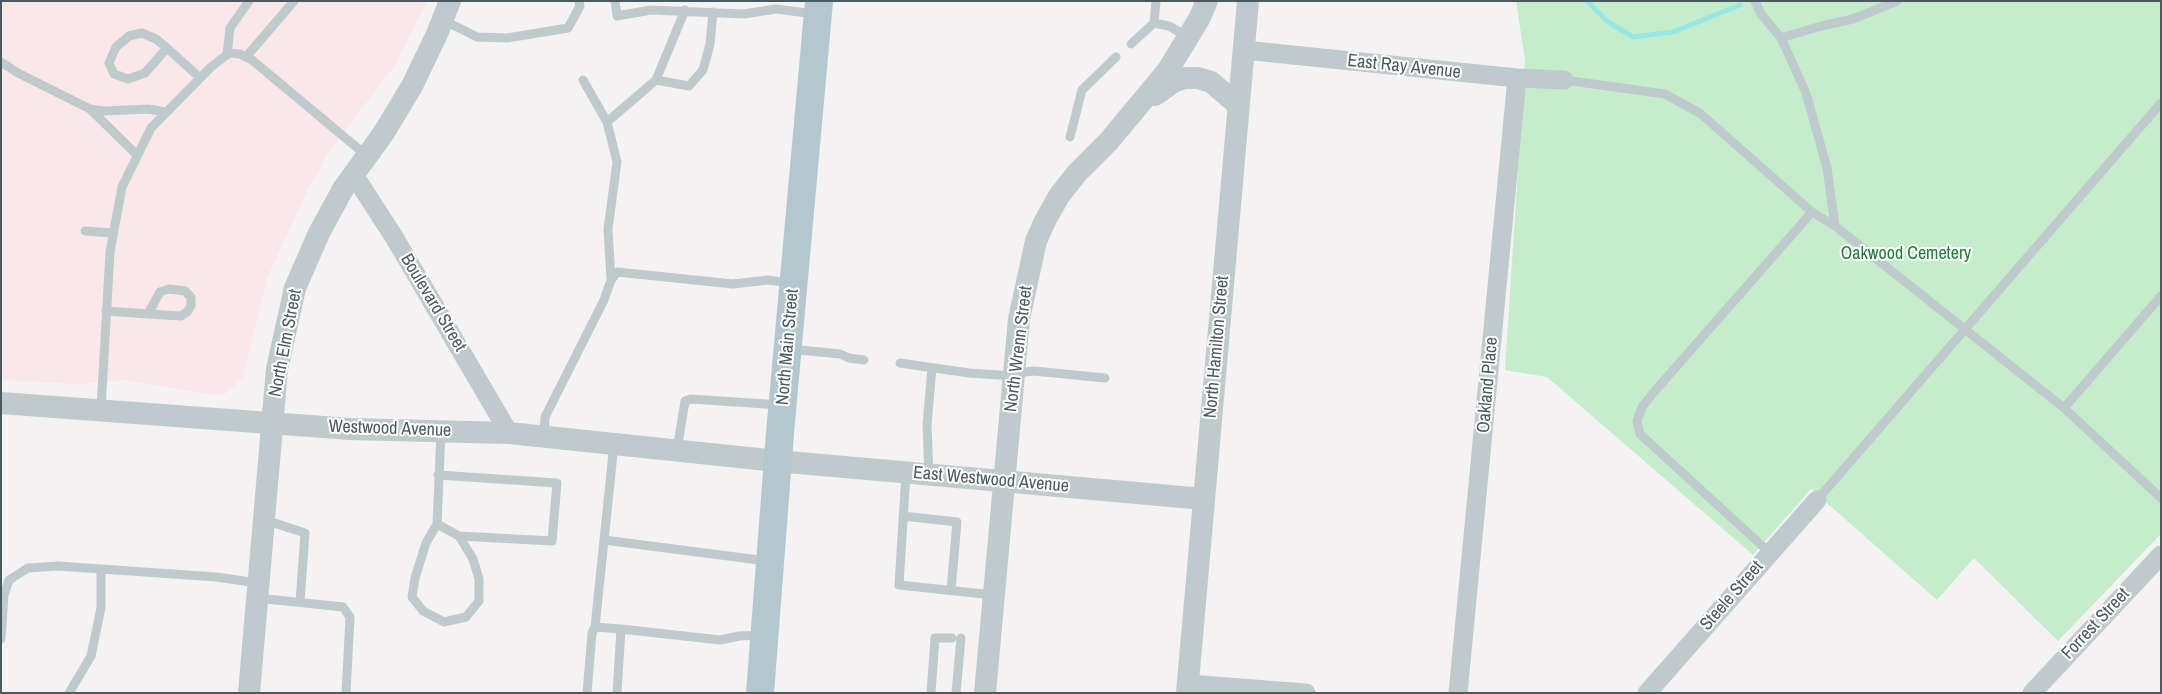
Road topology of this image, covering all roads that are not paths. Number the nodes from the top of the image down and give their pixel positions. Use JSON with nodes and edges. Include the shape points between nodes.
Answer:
{"nodes":[{"id":1,"x":248,"y":1,"type":"edge"},
{"id":2,"x":294,"y":1,"type":"edge"},
{"id":3,"x":580,"y":1,"type":"edge"},
{"id":4,"x":615,"y":1,"type":"edge"},
{"id":5,"x":1156,"y":1,"type":"edge"},
{"id":6,"x":1207,"y":1,"type":"edge"},
{"id":7,"x":1248,"y":1,"type":"edge"},
{"id":8,"x":1755,"y":1,"type":"edge"},
{"id":9,"x":1897,"y":1,"type":"edge"},
{"id":10,"x":666,"y":6,"type":"edge"},
{"id":11,"x":819,"y":8,"type":"edge"},
{"id":12,"x":685,"y":10,"type":"junction"},
{"id":13,"x":446,"y":11,"type":"edge"},
{"id":14,"x":713,"y":12,"type":"junction"},
{"id":15,"x":1154,"y":23,"type":"junction"},
{"id":16,"x":1188,"y":37,"type":"junction"},
{"id":17,"x":1781,"y":38,"type":"junction"},
{"id":18,"x":1131,"y":44,"type":"dead end"},
{"id":19,"x":167,"y":48,"type":"junction"},
{"id":20,"x":1244,"y":50,"type":"junction"},
{"id":21,"x":227,"y":55,"type":"junction"},
{"id":22,"x":246,"y":57,"type":"junction"},
{"id":23,"x":1116,"y":57,"type":"dead end"},
{"id":24,"x":1,"y":62,"type":"edge"},
{"id":25,"x":200,"y":78,"type":"junction"},
{"id":26,"x":1517,"y":78,"type":"junction"},
{"id":27,"x":583,"y":80,"type":"dead end"},
{"id":28,"x":656,"y":80,"type":"junction"},
{"id":29,"x":1564,"y":80,"type":"joint"},
{"id":30,"x":2161,"y":103,"type":"edge"},
{"id":31,"x":1139,"y":105,"type":"junction"},
{"id":32,"x":1238,"y":105,"type":"junction"},
{"id":33,"x":90,"y":109,"type":"junction"},
{"id":34,"x":166,"y":112,"type":"junction"},
{"id":35,"x":607,"y":122,"type":"junction"},
{"id":36,"x":1070,"y":137,"type":"dead end"},
{"id":37,"x":136,"y":154,"type":"junction"},
{"id":38,"x":367,"y":156,"type":"junction"},
{"id":39,"x":354,"y":175,"type":"junction"},
{"id":40,"x":1812,"y":212,"type":"junction"},
{"id":41,"x":1835,"y":226,"type":"junction"},
{"id":42,"x":85,"y":231,"type":"dead end"},
{"id":43,"x":113,"y":233,"type":"junction"},
{"id":44,"x":611,"y":280,"type":"junction"},
{"id":45,"x":794,"y":283,"type":"junction"},
{"id":46,"x":2161,"y":296,"type":"edge"},
{"id":47,"x":106,"y":311,"type":"junction"},
{"id":48,"x":148,"y":314,"type":"junction"},
{"id":49,"x":1966,"y":329,"type":"junction"},
{"id":50,"x":788,"y":349,"type":"junction"},
{"id":51,"x":864,"y":360,"type":"dead end"},
{"id":52,"x":900,"y":363,"type":"dead end"},
{"id":53,"x":932,"y":368,"type":"junction"},
{"id":54,"x":1014,"y":375,"type":"junction"},
{"id":55,"x":1105,"y":378,"type":"dead end"},
{"id":56,"x":1,"y":403,"type":"edge"},
{"id":57,"x":783,"y":405,"type":"junction"},
{"id":58,"x":2064,"y":408,"type":"junction"},
{"id":59,"x":101,"y":411,"type":"junction"},
{"id":60,"x":272,"y":423,"type":"junction"},
{"id":61,"x":441,"y":432,"type":"junction"},
{"id":62,"x":509,"y":433,"type":"junction"},
{"id":63,"x":544,"y":437,"type":"junction"},
{"id":64,"x":614,"y":444,"type":"junction"},
{"id":65,"x":677,"y":451,"type":"junction"},
{"id":66,"x":777,"y":461,"type":"junction"},
{"id":67,"x":906,"y":473,"type":"junction"},
{"id":68,"x":438,"y":475,"type":"junction"},
{"id":69,"x":929,"y":475,"type":"junction"},
{"id":70,"x":1004,"y":482,"type":"junction"},
{"id":71,"x":1204,"y":498,"type":"junction"},
{"id":72,"x":2161,"y":498,"type":"edge"},
{"id":73,"x":1817,"y":500,"type":"joint"},
{"id":74,"x":903,"y":516,"type":"junction"},
{"id":75,"x":263,"y":520,"type":"junction"},
{"id":76,"x":437,"y":524,"type":"junction"},
{"id":77,"x":459,"y":536,"type":"junction"},
{"id":78,"x":604,"y":540,"type":"junction"},
{"id":79,"x":1770,"y":553,"type":"junction"},
{"id":80,"x":2161,"y":555,"type":"edge"},
{"id":81,"x":770,"y":561,"type":"junction"},
{"id":82,"x":101,"y":569,"type":"junction"},
{"id":83,"x":951,"y":590,"type":"junction"},
{"id":84,"x":257,"y":591,"type":"junction"},
{"id":85,"x":994,"y":595,"type":"junction"},
{"id":86,"x":300,"y":602,"type":"junction"},
{"id":87,"x":595,"y":627,"type":"junction"},
{"id":88,"x":621,"y":629,"type":"junction"},
{"id":89,"x":764,"y":635,"type":"junction"},
{"id":90,"x":1,"y":639,"type":"edge"},
{"id":91,"x":1187,"y":688,"type":"edge"},
{"id":92,"x":68,"y":693,"type":"edge"},
{"id":93,"x":249,"y":693,"type":"edge"},
{"id":94,"x":346,"y":693,"type":"edge"},
{"id":95,"x":587,"y":693,"type":"edge"},
{"id":96,"x":617,"y":693,"type":"edge"},
{"id":97,"x":760,"y":693,"type":"edge"},
{"id":98,"x":931,"y":693,"type":"edge"},
{"id":99,"x":956,"y":693,"type":"edge"},
{"id":100,"x":985,"y":693,"type":"edge"},
{"id":101,"x":1306,"y":693,"type":"edge"},
{"id":102,"x":1458,"y":693,"type":"edge"},
{"id":103,"x":1647,"y":693,"type":"edge"},
{"id":104,"x":2032,"y":693,"type":"edge"}],
"edges":[{"from":1,"to":21,"type":"lane","via":[[230,28]]},
{"from":2,"to":22,"type":"lane"},
{"from":3,"to":13,"type":"lane","via":[[568,28],[507,38],[477,37]]},
{"from":4,"to":10,"type":"lane","via":[[617,16]]},
{"from":5,"to":15,"type":"lane"},
{"from":6,"to":16,"type":"street","name":"North Wrenn Street"},
{"from":7,"to":20,"type":"street","name":"North Hamilton Street"},
{"from":8,"to":17,"type":"lane","via":[[1761,14]]},
{"from":9,"to":17,"type":"lane","via":[[1853,19]]},
{"from":10,"to":12,"type":"lane"},
{"from":11,"to":14,"type":"lane","via":[[744,14]]},
{"from":11,"to":45,"type":"main road","name":"North Main Street"},
{"from":12,"to":14,"type":"lane"},
{"from":12,"to":28,"type":"lane"},
{"from":13,"to":38,"type":"street","name":"North Elm Street","via":[[412,86]]},
{"from":14,"to":28,"type":"lane","via":[[703,70],[689,86]]},
{"from":15,"to":16,"type":"lane","via":[[1169,26]]},
{"from":15,"to":18,"type":"lane"},
{"from":16,"to":31,"type":"street","name":"North Wrenn Street","via":[[1168,70]]},
{"from":17,"to":41,"type":"lane","via":[[1806,93],[1827,168]]},
{"from":19,"to":19,"type":"lane","via":[[142,32],[129,36],[116,47],[109,63],[114,74],[128,79],[145,73]]},
{"from":19,"to":25,"type":"lane"},
{"from":20,"to":26,"type":"street","name":"East Ray Avenue"},
{"from":20,"to":32,"type":"street","name":"North Hamilton Street"},
{"from":21,"to":22,"type":"lane"},
{"from":21,"to":25,"type":"lane"},
{"from":22,"to":38,"type":"lane"},
{"from":23,"to":36,"type":"lane","via":[[1082,90]]},
{"from":24,"to":33,"type":"lane"},
{"from":25,"to":34,"type":"lane"},
{"from":26,"to":29,"type":"street","name":"East Ray Avenue"},
{"from":26,"to":102,"type":"street","name":"Oakland Place"},
{"from":27,"to":35,"type":"lane"},
{"from":28,"to":35,"type":"lane"},
{"from":29,"to":40,"type":"lane","via":[[1665,94],[1701,114]]},
{"from":30,"to":49,"type":"lane"},
{"from":31,"to":32,"type":"street","via":[[1175,81],[1198,78],[1210,82]]},
{"from":31,"to":54,"type":"street","name":"North Wrenn Street","via":[[1077,173],[1045,221],[1036,241],[1019,319]]},
{"from":32,"to":71,"type":"street","name":"North Hamilton Street"},
{"from":33,"to":34,"type":"lane"},
{"from":33,"to":37,"type":"lane"},
{"from":34,"to":37,"type":"lane","via":[[151,128]]},
{"from":35,"to":44,"type":"lane","via":[[618,162],[608,229]]},
{"from":37,"to":43,"type":"lane","via":[[122,188]]},
{"from":38,"to":39,"type":"street","name":"North Elm Street"},
{"from":39,"to":60,"type":"street","name":"North Elm Street","via":[[319,233],[295,288],[277,369]]},
{"from":39,"to":62,"type":"street","name":"Boulevard Street"},
{"from":40,"to":41,"type":"lane"},
{"from":40,"to":79,"type":"lane","via":[[1654,392],[1642,407],[1637,421],[1640,434]]},
{"from":41,"to":49,"type":"lane"},
{"from":42,"to":43,"type":"lane"},
{"from":43,"to":47,"type":"lane"},
{"from":44,"to":45,"type":"lane","via":[[617,272],[733,284],[768,280]]},
{"from":44,"to":63,"type":"lane","via":[[545,417]]},
{"from":45,"to":50,"type":"main road","name":"North Main Street"},
{"from":46,"to":58,"type":"lane"},
{"from":47,"to":48,"type":"lane"},
{"from":47,"to":59,"type":"lane"},
{"from":48,"to":48,"type":"lane","via":[[181,316],[191,306],[190,297],[185,291],[169,289],[160,292]]},
{"from":49,"to":58,"type":"lane"},
{"from":49,"to":73,"type":"lane"},
{"from":50,"to":51,"type":"lane","via":[[840,354]]},
{"from":50,"to":57,"type":"main road","name":"North Main Street"},
{"from":52,"to":53,"type":"lane"},
{"from":53,"to":54,"type":"lane"},
{"from":53,"to":69,"type":"lane","via":[[927,425]]},
{"from":54,"to":55,"type":"lane","via":[[1034,371]]},
{"from":54,"to":70,"type":"street","name":"North Wrenn Street"},
{"from":56,"to":59,"type":"street","name":"Westwood Avenue"},
{"from":57,"to":65,"type":"lane","via":[[685,401]]},
{"from":57,"to":66,"type":"main road","name":"North Main Street"},
{"from":58,"to":72,"type":"lane"},
{"from":59,"to":60,"type":"street","name":"Westwood Avenue"},
{"from":60,"to":61,"type":"street","name":"Westwood Avenue"},
{"from":60,"to":75,"type":"street","name":"North Elm Street"},
{"from":61,"to":62,"type":"street","name":"Westwood Avenue"},
{"from":61,"to":68,"type":"lane"},
{"from":62,"to":63,"type":"street","name":"Westwood Avenue"},
{"from":63,"to":64,"type":"street","name":"Westwood Avenue"},
{"from":64,"to":65,"type":"street","name":"Westwood Avenue"},
{"from":64,"to":78,"type":"lane"},
{"from":65,"to":66,"type":"street","name":"Westwood Avenue"},
{"from":66,"to":67,"type":"street","name":"East Westwood Avenue"},
{"from":66,"to":81,"type":"main road","name":"North Main Street"},
{"from":67,"to":69,"type":"street","name":"East Westwood Avenue"},
{"from":67,"to":74,"type":"lane"},
{"from":68,"to":76,"type":"lane"},
{"from":68,"to":77,"type":"lane","via":[[557,484],[552,541]]},
{"from":69,"to":70,"type":"street","name":"East Westwood Avenue"},
{"from":70,"to":71,"type":"street","name":"East Westwood Avenue"},
{"from":70,"to":85,"type":"street","name":"North Wrenn Street"},
{"from":71,"to":91,"type":"street","name":"North Hamilton Street"},
{"from":73,"to":79,"type":"street","name":"Steele Street"},
{"from":74,"to":83,"type":"lane","via":[[900,585]]},
{"from":74,"to":83,"type":"lane","via":[[957,522]]},
{"from":75,"to":84,"type":"street","name":"North Elm Street"},
{"from":75,"to":86,"type":"lane","via":[[305,533]]},
{"from":76,"to":77,"type":"lane"},
{"from":76,"to":77,"type":"lane","via":[[426,543],[412,597],[423,611],[444,622],[466,617],[479,600],[479,578]]},
{"from":78,"to":81,"type":"lane"},
{"from":78,"to":87,"type":"lane"},
{"from":79,"to":103,"type":"street","name":"Steele Street"},
{"from":80,"to":104,"type":"street","name":"Forrest Street"},
{"from":81,"to":89,"type":"main road","name":"North Main Street"},
{"from":82,"to":84,"type":"lane","via":[[216,577]]},
{"from":82,"to":90,"type":"lane","via":[[28,568],[9,580],[4,595]]},
{"from":82,"to":92,"type":"lane","via":[[101,608],[91,656]]},
{"from":83,"to":85,"type":"lane"},
{"from":84,"to":86,"type":"lane"},
{"from":84,"to":93,"type":"street","name":"North Elm Street"},
{"from":85,"to":100,"type":"street","name":"North Wrenn Street"},
{"from":86,"to":94,"type":"lane","via":[[343,607],[350,617]]},
{"from":87,"to":88,"type":"lane"},
{"from":87,"to":95,"type":"lane"},
{"from":88,"to":89,"type":"lane","via":[[720,640]]},
{"from":88,"to":96,"type":"lane"},
{"from":89,"to":97,"type":"main road","name":"North Main Street"},
{"from":91,"to":101,"type":"street"},
{"from":98,"to":99,"type":"lane","via":[[935,638],[957,638]]}]}
